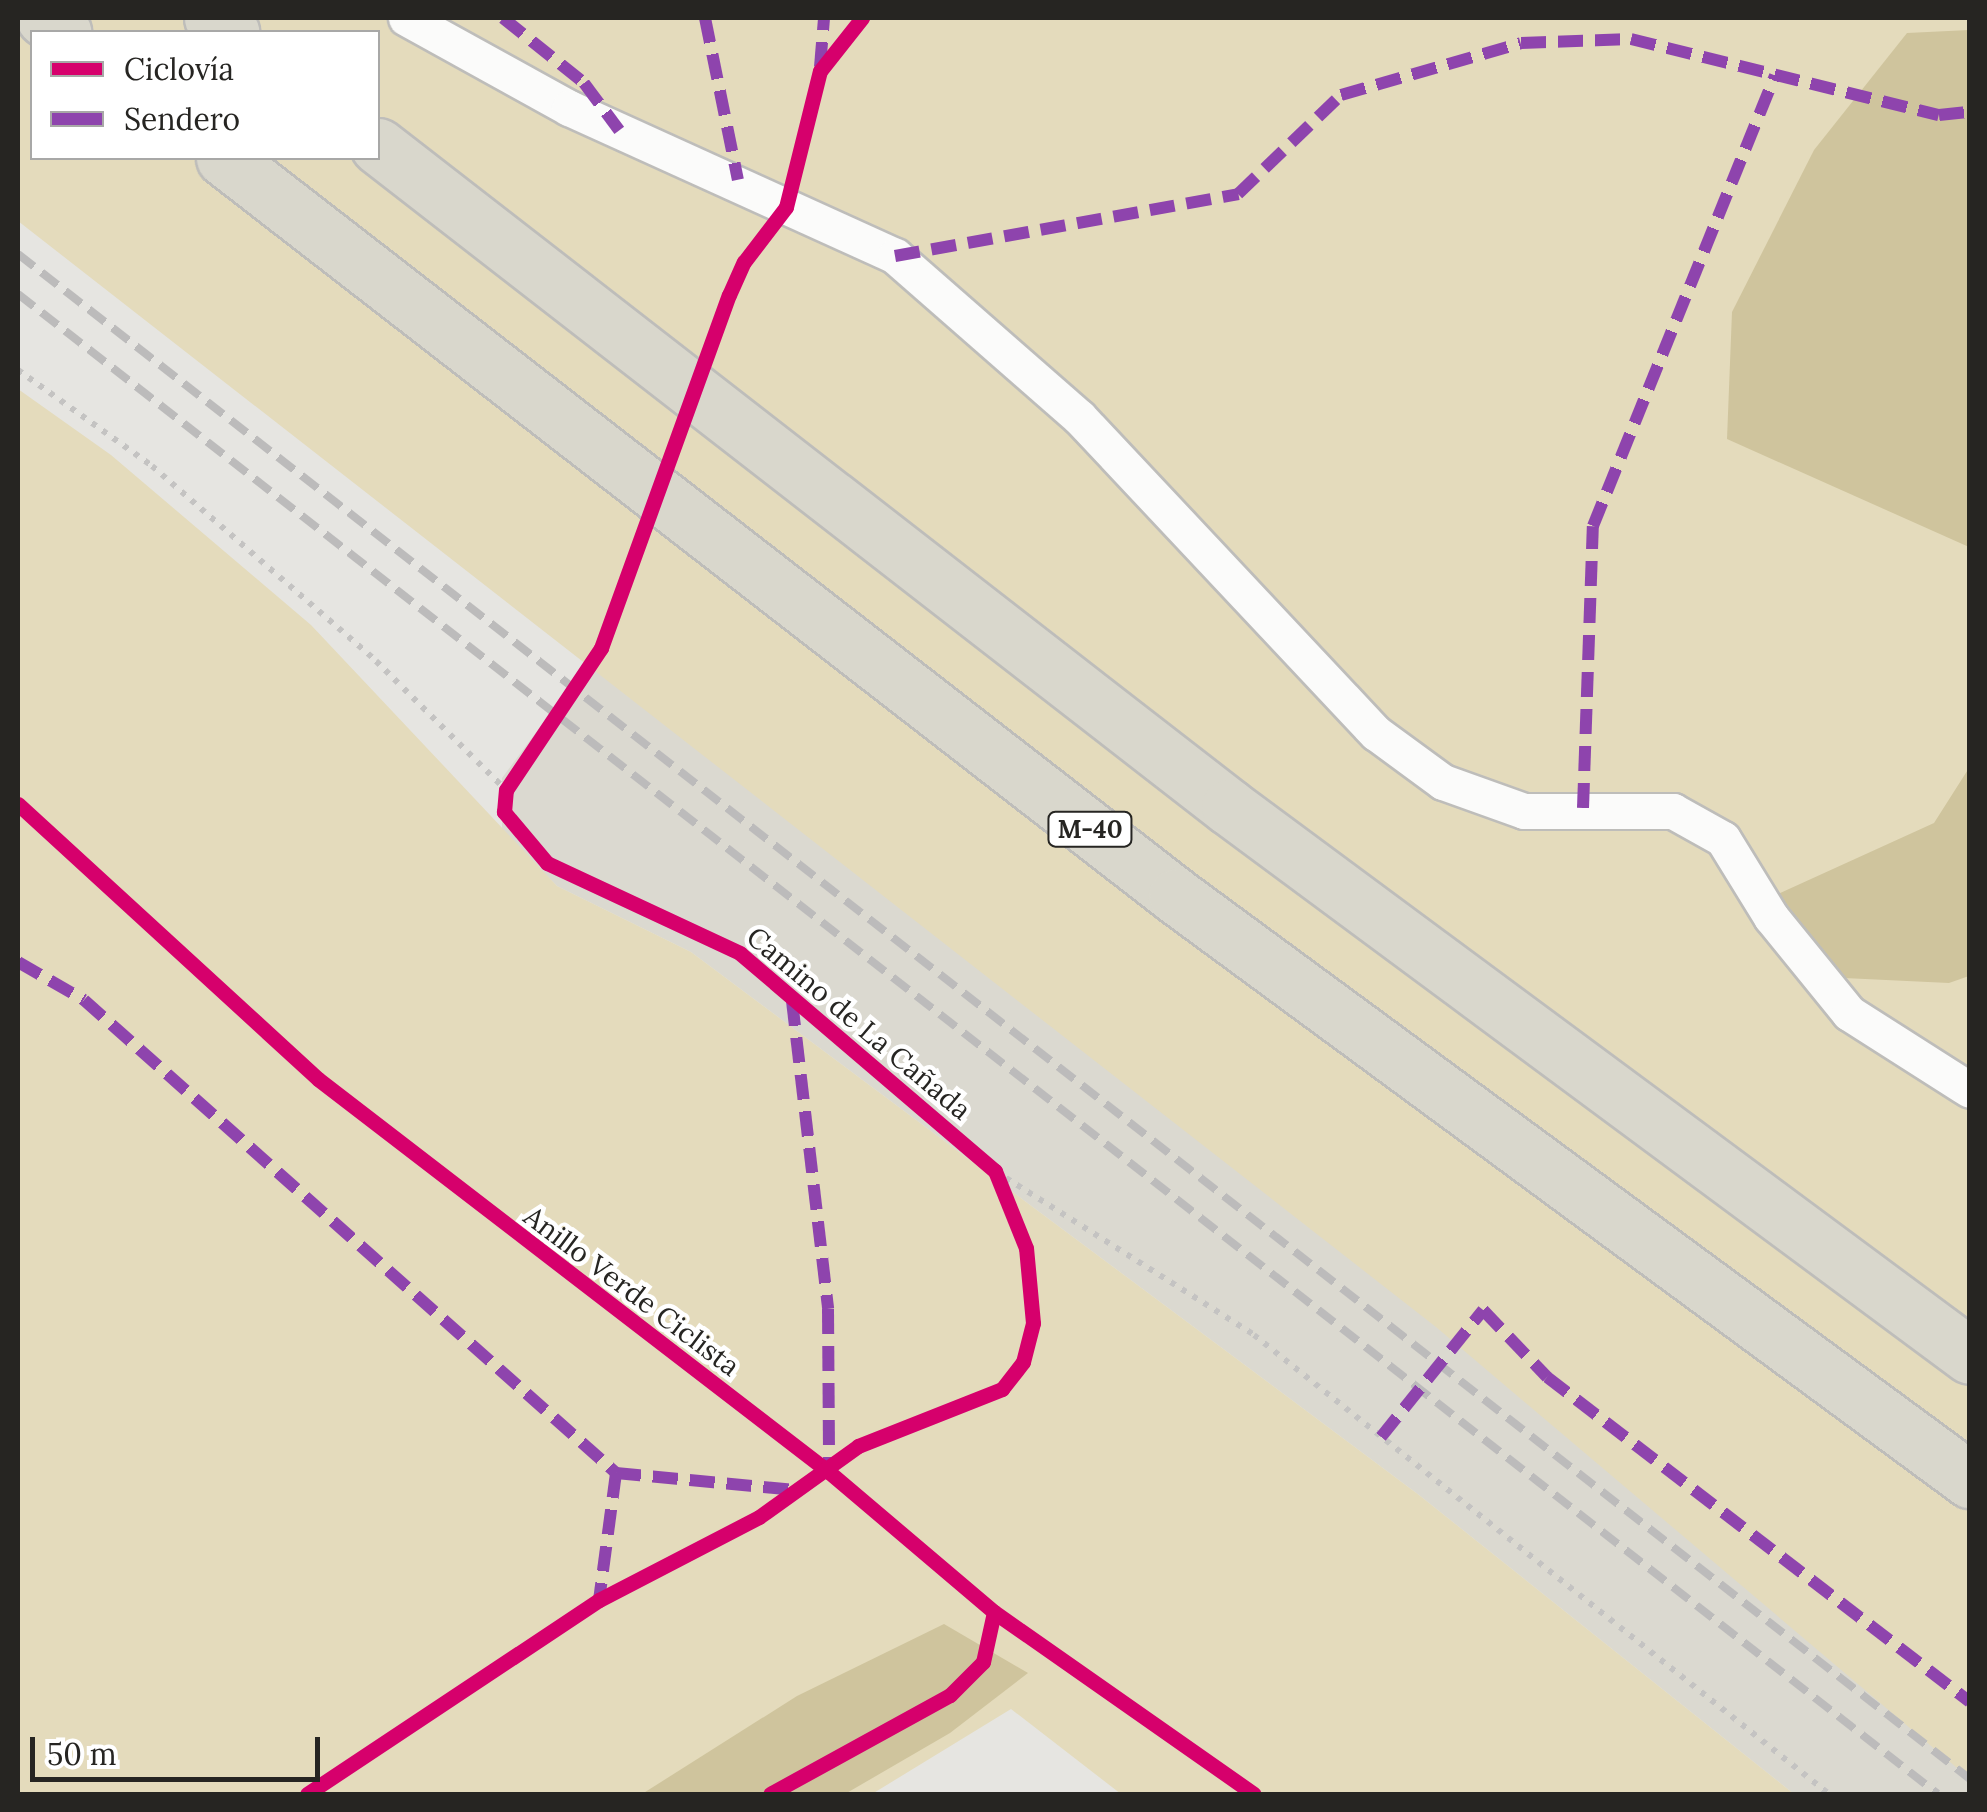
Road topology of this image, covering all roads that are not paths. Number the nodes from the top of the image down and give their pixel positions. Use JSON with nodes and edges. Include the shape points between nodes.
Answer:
{"nodes":[{"id":1,"x":406,"y":18,"type":"edge"},
{"id":2,"x":380,"y":148,"type":"edge"},
{"id":3,"x":227,"y":160,"type":"edge"},
{"id":4,"x":1970,"y":1090,"type":"edge"},
{"id":5,"x":1970,"y":1356,"type":"edge"},
{"id":6,"x":1970,"y":1480,"type":"edge"}],
"edges":[{"from":1,"to":4,"type":"street","via":[[568,108],[895,256],[1080,417],[1376,733],[1444,782],[1524,811],[1672,810],[1723,839],[1770,917],[1848,1013]]},
{"from":2,"to":5,"type":"highway","via":[[1229,807]]},
{"from":3,"to":6,"type":"highway","number":"M-40","via":[[1176,896]]}]}
